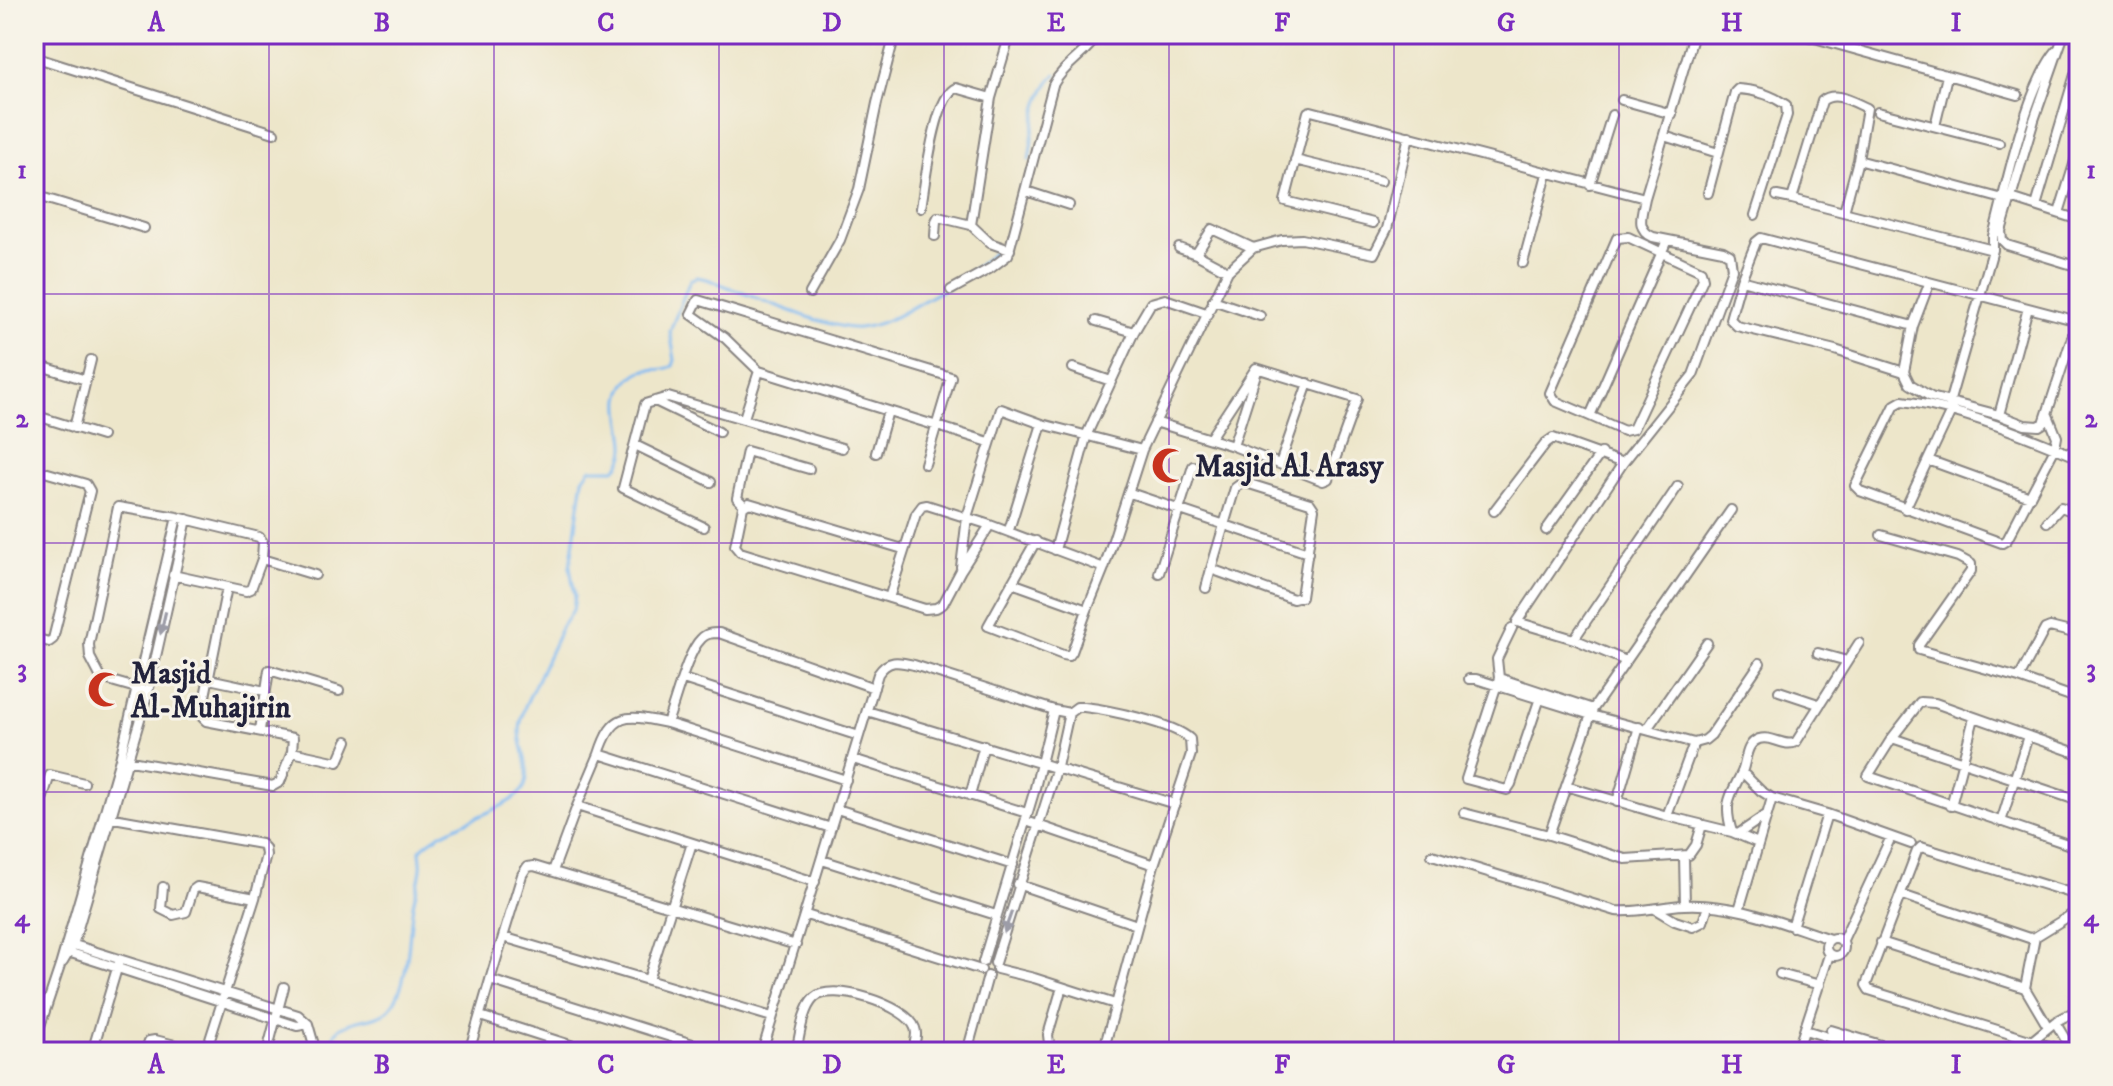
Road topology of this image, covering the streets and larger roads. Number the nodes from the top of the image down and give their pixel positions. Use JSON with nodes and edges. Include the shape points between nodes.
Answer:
{"nodes":[{"id":1,"x":895,"y":34,"type":"edge"},
{"id":2,"x":1010,"y":34,"type":"edge"},
{"id":3,"x":1098,"y":34,"type":"edge"},
{"id":4,"x":1694,"y":34,"type":"edge"},
{"id":5,"x":1800,"y":34,"type":"edge"},
{"id":6,"x":2064,"y":34,"type":"edge"},
{"id":7,"x":34,"y":57,"type":"edge"},
{"id":8,"x":2079,"y":61,"type":"edge"},
{"id":9,"x":1947,"y":76,"type":"junction"},
{"id":10,"x":2018,"y":95,"type":"dead end"},
{"id":11,"x":991,"y":98,"type":"junction"},
{"id":12,"x":1622,"y":100,"type":"dead end"},
{"id":13,"x":1878,"y":112,"type":"dead end"},
{"id":14,"x":1672,"y":114,"type":"junction"},
{"id":15,"x":1612,"y":115,"type":"dead end"},
{"id":16,"x":1935,"y":126,"type":"junction"},
{"id":17,"x":274,"y":133,"type":"dead end"},
{"id":18,"x":1409,"y":136,"type":"junction"},
{"id":19,"x":1664,"y":136,"type":"junction"},
{"id":20,"x":1999,"y":143,"type":"dead end"},
{"id":21,"x":2079,"y":148,"type":"edge"},
{"id":22,"x":1718,"y":153,"type":"junction"},
{"id":23,"x":1295,"y":160,"type":"junction"},
{"id":24,"x":1858,"y":160,"type":"junction"},
{"id":25,"x":1547,"y":174,"type":"junction"},
{"id":26,"x":1381,"y":181,"type":"dead end"},
{"id":27,"x":1590,"y":185,"type":"junction"},
{"id":28,"x":1026,"y":191,"type":"junction"},
{"id":29,"x":1708,"y":193,"type":"dead end"},
{"id":30,"x":34,"y":195,"type":"edge"},
{"id":31,"x":1777,"y":196,"type":"dead end"},
{"id":32,"x":1645,"y":198,"type":"junction"},
{"id":33,"x":2007,"y":198,"type":"junction"},
{"id":34,"x":1792,"y":199,"type":"junction"},
{"id":35,"x":1069,"y":205,"type":"dead end"},
{"id":36,"x":2036,"y":206,"type":"junction"},
{"id":37,"x":921,"y":208,"type":"dead end"},
{"id":38,"x":1844,"y":212,"type":"junction"},
{"id":39,"x":2059,"y":213,"type":"junction"},
{"id":40,"x":1755,"y":215,"type":"dead end"},
{"id":41,"x":2079,"y":220,"type":"edge"},
{"id":42,"x":1373,"y":223,"type":"dead end"},
{"id":43,"x":971,"y":225,"type":"junction"},
{"id":44,"x":144,"y":228,"type":"dead end"},
{"id":45,"x":935,"y":236,"type":"dead end"},
{"id":46,"x":1667,"y":240,"type":"junction"},
{"id":47,"x":1179,"y":248,"type":"dead end"},
{"id":48,"x":1253,"y":248,"type":"junction"},
{"id":49,"x":1008,"y":250,"type":"junction"},
{"id":50,"x":1993,"y":250,"type":"junction"},
{"id":51,"x":1196,"y":254,"type":"junction"},
{"id":52,"x":1661,"y":254,"type":"junction"},
{"id":53,"x":1523,"y":263,"type":"dead end"},
{"id":54,"x":2079,"y":267,"type":"edge"},
{"id":55,"x":1228,"y":271,"type":"junction"},
{"id":56,"x":1741,"y":280,"type":"junction"},
{"id":57,"x":1929,"y":284,"type":"junction"},
{"id":58,"x":951,"y":290,"type":"dead end"},
{"id":59,"x":810,"y":293,"type":"dead end"},
{"id":60,"x":1979,"y":295,"type":"junction"},
{"id":61,"x":1213,"y":300,"type":"junction"},
{"id":62,"x":2028,"y":308,"type":"junction"},
{"id":63,"x":1206,"y":313,"type":"junction"},
{"id":64,"x":1260,"y":316,"type":"dead end"},
{"id":65,"x":1096,"y":321,"type":"dead end"},
{"id":66,"x":1913,"y":326,"type":"junction"},
{"id":67,"x":1134,"y":332,"type":"junction"},
{"id":68,"x":91,"y":360,"type":"dead end"},
{"id":69,"x":34,"y":364,"type":"edge"},
{"id":70,"x":1073,"y":368,"type":"dead end"},
{"id":71,"x":1258,"y":368,"type":"junction"},
{"id":72,"x":759,"y":371,"type":"junction"},
{"id":73,"x":1904,"y":372,"type":"junction"},
{"id":74,"x":86,"y":380,"type":"junction"},
{"id":75,"x":1111,"y":381,"type":"junction"},
{"id":76,"x":1308,"y":383,"type":"junction"},
{"id":77,"x":653,"y":400,"type":"junction"},
{"id":78,"x":1950,"y":400,"type":"junction"},
{"id":79,"x":888,"y":411,"type":"junction"},
{"id":80,"x":1951,"y":411,"type":"junction"},
{"id":81,"x":34,"y":415,"type":"edge"},
{"id":82,"x":1999,"y":415,"type":"junction"},
{"id":83,"x":2048,"y":415,"type":"junction"},
{"id":84,"x":1590,"y":416,"type":"junction"},
{"id":85,"x":744,"y":418,"type":"junction"},
{"id":86,"x":1155,"y":422,"type":"junction"},
{"id":87,"x":1042,"y":424,"type":"junction"},
{"id":88,"x":937,"y":426,"type":"junction"},
{"id":89,"x":74,"y":428,"type":"junction"},
{"id":90,"x":719,"y":432,"type":"dead end"},
{"id":91,"x":1087,"y":434,"type":"junction"},
{"id":92,"x":102,"y":436,"type":"dead end"},
{"id":93,"x":1210,"y":438,"type":"junction"},
{"id":94,"x":989,"y":442,"type":"junction"},
{"id":95,"x":635,"y":445,"type":"junction"},
{"id":96,"x":1233,"y":446,"type":"junction"},
{"id":97,"x":842,"y":448,"type":"dead end"},
{"id":98,"x":2055,"y":448,"type":"junction"},
{"id":99,"x":1142,"y":450,"type":"junction"},
{"id":100,"x":876,"y":453,"type":"dead end"},
{"id":101,"x":1601,"y":453,"type":"junction"},
{"id":102,"x":2079,"y":458,"type":"edge"},
{"id":103,"x":1928,"y":460,"type":"junction"},
{"id":104,"x":1623,"y":463,"type":"junction"},
{"id":105,"x":925,"y":464,"type":"dead end"},
{"id":106,"x":1280,"y":464,"type":"junction"},
{"id":107,"x":1193,"y":466,"type":"dead end"},
{"id":108,"x":809,"y":469,"type":"dead end"},
{"id":109,"x":37,"y":470,"type":"edge"},
{"id":110,"x":711,"y":482,"type":"dead end"},
{"id":111,"x":1678,"y":486,"type":"dead end"},
{"id":112,"x":34,"y":492,"type":"edge"},
{"id":113,"x":1130,"y":493,"type":"junction"},
{"id":114,"x":2030,"y":497,"type":"junction"},
{"id":115,"x":744,"y":505,"type":"junction"},
{"id":116,"x":1905,"y":509,"type":"junction"},
{"id":117,"x":1178,"y":510,"type":"junction"},
{"id":118,"x":1731,"y":510,"type":"dead end"},
{"id":119,"x":1494,"y":511,"type":"dead end"},
{"id":120,"x":2079,"y":514,"type":"edge"},
{"id":121,"x":967,"y":517,"type":"junction"},
{"id":122,"x":182,"y":518,"type":"junction"},
{"id":123,"x":2047,"y":522,"type":"dead end"},
{"id":124,"x":1225,"y":524,"type":"junction"},
{"id":125,"x":990,"y":525,"type":"junction"},
{"id":126,"x":704,"y":527,"type":"dead end"},
{"id":127,"x":1009,"y":530,"type":"junction"},
{"id":128,"x":1546,"y":530,"type":"dead end"},
{"id":129,"x":1881,"y":535,"type":"dead end"},
{"id":130,"x":1036,"y":541,"type":"junction"},
{"id":131,"x":903,"y":549,"type":"junction"},
{"id":132,"x":1055,"y":550,"type":"junction"},
{"id":133,"x":1308,"y":553,"type":"junction"},
{"id":134,"x":262,"y":559,"type":"junction"},
{"id":135,"x":1104,"y":568,"type":"junction"},
{"id":136,"x":1211,"y":569,"type":"junction"},
{"id":137,"x":961,"y":570,"type":"junction"},
{"id":138,"x":164,"y":573,"type":"junction"},
{"id":139,"x":1159,"y":573,"type":"dead end"},
{"id":140,"x":174,"y":575,"type":"junction"},
{"id":141,"x":315,"y":575,"type":"dead end"},
{"id":142,"x":1012,"y":583,"type":"junction"},
{"id":143,"x":227,"y":587,"type":"junction"},
{"id":144,"x":1206,"y":588,"type":"dead end"},
{"id":145,"x":889,"y":598,"type":"junction"},
{"id":146,"x":1087,"y":610,"type":"junction"},
{"id":147,"x":2079,"y":618,"type":"edge"},
{"id":148,"x":1512,"y":628,"type":"dead end"},
{"id":149,"x":34,"y":638,"type":"edge"},
{"id":150,"x":1574,"y":639,"type":"junction"},
{"id":151,"x":1707,"y":643,"type":"dead end"},
{"id":152,"x":1859,"y":643,"type":"dead end"},
{"id":153,"x":1818,"y":653,"type":"dead end"},
{"id":154,"x":1626,"y":661,"type":"junction"},
{"id":155,"x":1847,"y":661,"type":"junction"},
{"id":156,"x":1760,"y":663,"type":"dead end"},
{"id":157,"x":2019,"y":678,"type":"junction"},
{"id":158,"x":209,"y":679,"type":"junction"},
{"id":159,"x":683,"y":679,"type":"junction"},
{"id":160,"x":1469,"y":679,"type":"dead end"},
{"id":161,"x":1498,"y":681,"type":"junction"},
{"id":162,"x":874,"y":688,"type":"junction"},
{"id":163,"x":143,"y":690,"type":"junction"},
{"id":164,"x":265,"y":691,"type":"junction"},
{"id":165,"x":339,"y":691,"type":"dead end"},
{"id":166,"x":1779,"y":691,"type":"dead end"},
{"id":167,"x":1541,"y":695,"type":"junction"},
{"id":168,"x":2079,"y":699,"type":"edge"},
{"id":169,"x":1818,"y":704,"type":"junction"},
{"id":170,"x":1054,"y":710,"type":"junction"},
{"id":171,"x":867,"y":711,"type":"junction"},
{"id":172,"x":1592,"y":712,"type":"junction"},
{"id":173,"x":1069,"y":713,"type":"junction"},
{"id":174,"x":1974,"y":718,"type":"junction"},
{"id":175,"x":667,"y":723,"type":"junction"},
{"id":176,"x":1643,"y":728,"type":"junction"},
{"id":177,"x":260,"y":730,"type":"junction"},
{"id":178,"x":859,"y":736,"type":"junction"},
{"id":179,"x":2028,"y":736,"type":"junction"},
{"id":180,"x":1892,"y":738,"type":"junction"},
{"id":181,"x":347,"y":741,"type":"dead end"},
{"id":182,"x":1694,"y":743,"type":"junction"},
{"id":183,"x":984,"y":745,"type":"junction"},
{"id":184,"x":292,"y":752,"type":"junction"},
{"id":185,"x":599,"y":754,"type":"junction"},
{"id":186,"x":2079,"y":754,"type":"edge"},
{"id":187,"x":853,"y":759,"type":"junction"},
{"id":188,"x":124,"y":760,"type":"junction"},
{"id":189,"x":1963,"y":761,"type":"junction"},
{"id":190,"x":1041,"y":763,"type":"junction"},
{"id":191,"x":1057,"y":767,"type":"junction"},
{"id":192,"x":1742,"y":772,"type":"junction"},
{"id":193,"x":2016,"y":778,"type":"junction"},
{"id":194,"x":846,"y":780,"type":"junction"},
{"id":195,"x":84,"y":783,"type":"dead end"},
{"id":196,"x":1566,"y":786,"type":"junction"},
{"id":197,"x":970,"y":796,"type":"junction"},
{"id":198,"x":1772,"y":798,"type":"junction"},
{"id":199,"x":2079,"y":801,"type":"edge"},
{"id":200,"x":1617,"y":802,"type":"junction"},
{"id":201,"x":34,"y":804,"type":"edge"},
{"id":202,"x":1175,"y":804,"type":"junction"},
{"id":203,"x":577,"y":806,"type":"junction"},
{"id":204,"x":1951,"y":806,"type":"junction"},
{"id":205,"x":837,"y":809,"type":"junction"},
{"id":206,"x":1464,"y":813,"type":"dead end"},
{"id":207,"x":1827,"y":814,"type":"junction"},
{"id":208,"x":1766,"y":815,"type":"junction"},
{"id":209,"x":1667,"y":816,"type":"junction"},
{"id":210,"x":107,"y":817,"type":"junction"},
{"id":211,"x":1027,"y":817,"type":"junction"},
{"id":212,"x":2001,"y":822,"type":"junction"},
{"id":213,"x":1702,"y":825,"type":"junction"},
{"id":214,"x":1039,"y":826,"type":"junction"},
{"id":215,"x":831,"y":828,"type":"junction"},
{"id":216,"x":1735,"y":833,"type":"junction"},
{"id":217,"x":1549,"y":835,"type":"junction"},
{"id":218,"x":1891,"y":837,"type":"junction"},
{"id":219,"x":692,"y":843,"type":"junction"},
{"id":220,"x":1758,"y":843,"type":"junction"},
{"id":221,"x":1911,"y":844,"type":"dead end"},
{"id":222,"x":2079,"y":848,"type":"edge"},
{"id":223,"x":1432,"y":855,"type":"dead end"},
{"id":224,"x":1684,"y":856,"type":"junction"},
{"id":225,"x":822,"y":860,"type":"junction"},
{"id":226,"x":1013,"y":865,"type":"junction"},
{"id":227,"x":1154,"y":865,"type":"junction"},
{"id":228,"x":553,"y":871,"type":"junction"},
{"id":229,"x":815,"y":882,"type":"junction"},
{"id":230,"x":1008,"y":882,"type":"junction"},
{"id":231,"x":1021,"y":885,"type":"junction"},
{"id":232,"x":163,"y":887,"type":"dead end"},
{"id":233,"x":2077,"y":892,"type":"edge"},
{"id":234,"x":1902,"y":895,"type":"junction"},
{"id":235,"x":255,"y":898,"type":"junction"},
{"id":236,"x":1685,"y":905,"type":"junction"},
{"id":237,"x":1708,"y":906,"type":"junction"},
{"id":238,"x":672,"y":907,"type":"junction"},
{"id":239,"x":2079,"y":907,"type":"edge"},
{"id":240,"x":1654,"y":909,"type":"junction"},
{"id":241,"x":1739,"y":910,"type":"junction"},
{"id":242,"x":806,"y":915,"type":"junction"},
{"id":243,"x":996,"y":915,"type":"junction"},
{"id":244,"x":1137,"y":925,"type":"junction"},
{"id":245,"x":1792,"y":927,"type":"junction"},
{"id":246,"x":503,"y":937,"type":"junction"},
{"id":247,"x":2035,"y":937,"type":"junction"},
{"id":248,"x":1830,"y":939,"type":"junction"},
{"id":249,"x":1842,"y":942,"type":"junction"},
{"id":250,"x":1881,"y":942,"type":"junction"},
{"id":251,"x":796,"y":945,"type":"junction"},
{"id":252,"x":69,"y":948,"type":"junction"},
{"id":253,"x":1829,"y":955,"type":"junction"},
{"id":254,"x":118,"y":964,"type":"junction"},
{"id":255,"x":996,"y":966,"type":"junction"},
{"id":256,"x":984,"y":969,"type":"junction"},
{"id":257,"x":1780,"y":974,"type":"dead end"},
{"id":258,"x":490,"y":980,"type":"junction"},
{"id":259,"x":648,"y":980,"type":"junction"},
{"id":260,"x":1820,"y":985,"type":"junction"},
{"id":261,"x":284,"y":987,"type":"dead end"},
{"id":262,"x":1062,"y":987,"type":"junction"},
{"id":263,"x":2025,"y":988,"type":"junction"},
{"id":264,"x":225,"y":996,"type":"junction"},
{"id":265,"x":1115,"y":1004,"type":"junction"},
{"id":266,"x":256,"y":1006,"type":"junction"},
{"id":267,"x":279,"y":1008,"type":"junction"},
{"id":268,"x":2079,"y":1009,"type":"edge"},
{"id":269,"x":480,"y":1016,"type":"junction"},
{"id":270,"x":772,"y":1017,"type":"junction"},
{"id":271,"x":276,"y":1019,"type":"junction"},
{"id":272,"x":308,"y":1024,"type":"junction"},
{"id":273,"x":2052,"y":1025,"type":"junction"},
{"id":274,"x":1805,"y":1030,"type":"junction"},
{"id":275,"x":1831,"y":1030,"type":"dead end"},
{"id":276,"x":2033,"y":1040,"type":"junction"},
{"id":277,"x":34,"y":1044,"type":"edge"},
{"id":278,"x":92,"y":1052,"type":"edge"},
{"id":279,"x":145,"y":1052,"type":"edge"},
{"id":280,"x":204,"y":1052,"type":"edge"},
{"id":281,"x":267,"y":1052,"type":"edge"},
{"id":282,"x":316,"y":1052,"type":"edge"},
{"id":283,"x":469,"y":1052,"type":"edge"},
{"id":284,"x":592,"y":1052,"type":"edge"},
{"id":285,"x":718,"y":1052,"type":"edge"},
{"id":286,"x":762,"y":1052,"type":"edge"},
{"id":287,"x":796,"y":1052,"type":"edge"},
{"id":288,"x":912,"y":1052,"type":"edge"},
{"id":289,"x":967,"y":1052,"type":"edge"},
{"id":290,"x":1050,"y":1052,"type":"edge"},
{"id":291,"x":1103,"y":1052,"type":"edge"},
{"id":292,"x":1797,"y":1052,"type":"edge"},
{"id":293,"x":1876,"y":1052,"type":"edge"},
{"id":294,"x":1904,"y":1052,"type":"edge"},
{"id":295,"x":2071,"y":1052,"type":"edge"}],
"edges":[{"from":1,"to":59,"type":"street","via":[[859,189],[840,240]]},
{"from":2,"to":11,"type":"street"},
{"from":3,"to":28,"type":"street","via":[[1053,85]]},
{"from":4,"to":14,"type":"street"},
{"from":5,"to":9,"type":"street"},
{"from":6,"to":33,"type":"street"},
{"from":7,"to":17,"type":"street"},
{"from":8,"to":36,"type":"street"},
{"from":9,"to":10,"type":"street"},
{"from":9,"to":16,"type":"street"},
{"from":11,"to":37,"type":"street","via":[[949,90],[935,130]]},
{"from":11,"to":43,"type":"street"},
{"from":12,"to":14,"type":"street"},
{"from":13,"to":16,"type":"street"},
{"from":14,"to":19,"type":"street"},
{"from":15,"to":27,"type":"street"},
{"from":16,"to":20,"type":"street"},
{"from":18,"to":23,"type":"street","via":[[1310,111]]},
{"from":18,"to":25,"type":"street"},
{"from":18,"to":48,"type":"street","via":[[1387,229],[1374,254],[1302,239]]},
{"from":19,"to":22,"type":"street"},
{"from":19,"to":32,"type":"street"},
{"from":21,"to":39,"type":"street"},
{"from":22,"to":29,"type":"street"},
{"from":22,"to":40,"type":"street","via":[[1738,89],[1786,105]]},
{"from":23,"to":26,"type":"street"},
{"from":23,"to":42,"type":"street","via":[[1286,202]]},
{"from":24,"to":33,"type":"street"},
{"from":24,"to":34,"type":"street","via":[[1867,108],[1827,96]]},
{"from":24,"to":38,"type":"street"},
{"from":25,"to":27,"type":"street"},
{"from":25,"to":53,"type":"street"},
{"from":27,"to":32,"type":"street"},
{"from":28,"to":35,"type":"street"},
{"from":28,"to":49,"type":"street"},
{"from":30,"to":44,"type":"street"},
{"from":31,"to":34,"type":"street"},
{"from":32,"to":46,"type":"street","via":[[1641,228]]},
{"from":33,"to":36,"type":"street"},
{"from":33,"to":50,"type":"street"},
{"from":33,"to":54,"type":"street","via":[[2001,231],[2007,245]]},
{"from":34,"to":38,"type":"street"},
{"from":36,"to":39,"type":"street"},
{"from":38,"to":50,"type":"street"},
{"from":39,"to":41,"type":"street"},
{"from":43,"to":45,"type":"street","via":[[938,217]]},
{"from":43,"to":49,"type":"street","via":[[990,243]]},
{"from":46,"to":52,"type":"street"},
{"from":46,"to":104,"type":"street","via":[[1723,251],[1730,255],[1732,269],[1693,375]]},
{"from":47,"to":51,"type":"street"},
{"from":48,"to":51,"type":"street","via":[[1212,229]]},
{"from":48,"to":55,"type":"street"},
{"from":49,"to":58,"type":"street","via":[[1007,257]]},
{"from":50,"to":60,"type":"street"},
{"from":51,"to":55,"type":"street"},
{"from":52,"to":84,"type":"street"},
{"from":52,"to":84,"type":"street","via":[[1701,271],[1703,279],[1633,429],[1624,431]]},
{"from":52,"to":84,"type":"street","via":[[1622,236],[1605,265],[1550,393],[1555,401]]},
{"from":55,"to":61,"type":"street"},
{"from":56,"to":57,"type":"street","via":[[1761,238]]},
{"from":56,"to":66,"type":"street"},
{"from":56,"to":73,"type":"street","via":[[1730,319],[1737,326]]},
{"from":57,"to":60,"type":"street"},
{"from":57,"to":66,"type":"street"},
{"from":60,"to":62,"type":"street"},
{"from":60,"to":78,"type":"street"},
{"from":61,"to":63,"type":"street"},
{"from":61,"to":64,"type":"street"},
{"from":62,"to":82,"type":"street"},
{"from":62,"to":83,"type":"street","via":[[2076,323]]},
{"from":63,"to":67,"type":"street","via":[[1158,299]]},
{"from":63,"to":86,"type":"street"},
{"from":65,"to":67,"type":"street"},
{"from":66,"to":73,"type":"street"},
{"from":67,"to":75,"type":"street"},
{"from":68,"to":74,"type":"street"},
{"from":69,"to":74,"type":"street"},
{"from":70,"to":75,"type":"street"},
{"from":71,"to":76,"type":"street"},
{"from":71,"to":93,"type":"street"},
{"from":71,"to":96,"type":"street"},
{"from":72,"to":79,"type":"street"},
{"from":72,"to":85,"type":"street"},
{"from":72,"to":88,"type":"street","via":[[691,314],[698,300],[951,377]]},
{"from":73,"to":78,"type":"street","via":[[1915,389]]},
{"from":74,"to":89,"type":"street"},
{"from":75,"to":91,"type":"street"},
{"from":76,"to":106,"type":"street"},
{"from":76,"to":106,"type":"street","via":[[1357,401],[1328,479]]},
{"from":77,"to":85,"type":"street","via":[[668,397]]},
{"from":77,"to":90,"type":"street"},
{"from":77,"to":95,"type":"street","via":[[645,404]]},
{"from":78,"to":80,"type":"street"},
{"from":78,"to":82,"type":"street"},
{"from":79,"to":88,"type":"street"},
{"from":79,"to":100,"type":"street"},
{"from":80,"to":98,"type":"street"},
{"from":80,"to":103,"type":"street"},
{"from":80,"to":116,"type":"street","via":[[1905,401],[1895,405],[1856,482],[1860,491]]},
{"from":81,"to":89,"type":"street"},
{"from":82,"to":83,"type":"street","via":[[2033,427]]},
{"from":83,"to":98,"type":"street","via":[[2057,437]]},
{"from":85,"to":97,"type":"street"},
{"from":86,"to":93,"type":"street"},
{"from":86,"to":99,"type":"street"},
{"from":87,"to":91,"type":"street"},
{"from":87,"to":94,"type":"street","via":[[1001,409]]},
{"from":87,"to":127,"type":"street"},
{"from":88,"to":94,"type":"street"},
{"from":88,"to":105,"type":"street"},
{"from":89,"to":92,"type":"street"},
{"from":91,"to":99,"type":"street"},
{"from":91,"to":132,"type":"street"},
{"from":93,"to":96,"type":"street"},
{"from":94,"to":121,"type":"street"},
{"from":95,"to":110,"type":"street"},
{"from":95,"to":126,"type":"street","via":[[623,488]]},
{"from":96,"to":106,"type":"street"},
{"from":98,"to":102,"type":"street"},
{"from":98,"to":114,"type":"street"},
{"from":99,"to":113,"type":"street"},
{"from":101,"to":104,"type":"street"},
{"from":101,"to":119,"type":"street","via":[[1549,440]]},
{"from":101,"to":128,"type":"street"},
{"from":103,"to":114,"type":"street"},
{"from":103,"to":116,"type":"street"},
{"from":104,"to":150,"type":"street","via":[[1517,622]]},
{"from":107,"to":117,"type":"street"},
{"from":108,"to":115,"type":"street","via":[[747,451],[737,498]]},
{"from":109,"to":112,"type":"street"},
{"from":109,"to":149,"type":"street","via":[[89,488],[54,636],[49,642]]},
{"from":111,"to":150,"type":"street"},
{"from":113,"to":117,"type":"street"},
{"from":113,"to":135,"type":"street"},
{"from":114,"to":116,"type":"street","via":[[2002,543]]},
{"from":115,"to":131,"type":"street"},
{"from":115,"to":145,"type":"street","via":[[735,543],[738,551]]},
{"from":117,"to":124,"type":"street"},
{"from":117,"to":139,"type":"street"},
{"from":118,"to":154,"type":"street"},
{"from":120,"to":123,"type":"street","via":[[2061,507]]},
{"from":121,"to":125,"type":"street"},
{"from":121,"to":131,"type":"street","via":[[923,505]]},
{"from":121,"to":137,"type":"street"},
{"from":122,"to":134,"type":"street","via":[[259,537]]},
{"from":122,"to":138,"type":"street"},
{"from":122,"to":140,"type":"street"},
{"from":122,"to":163,"type":"street","via":[[124,506],[116,511],[90,657],[101,678]]},
{"from":124,"to":133,"type":"street"},
{"from":124,"to":133,"type":"street","via":[[1235,488],[1243,482],[1310,503],[1314,513]]},
{"from":124,"to":136,"type":"street"},
{"from":125,"to":127,"type":"street"},
{"from":125,"to":137,"type":"street"},
{"from":127,"to":130,"type":"street"},
{"from":129,"to":157,"type":"street","via":[[1971,564],[1918,649]]},
{"from":130,"to":132,"type":"street"},
{"from":130,"to":142,"type":"street"},
{"from":131,"to":145,"type":"street"},
{"from":132,"to":135,"type":"street"},
{"from":133,"to":136,"type":"street","via":[[1303,592],[1293,599]]},
{"from":134,"to":141,"type":"street"},
{"from":134,"to":143,"type":"street","via":[[251,589]]},
{"from":135,"to":146,"type":"street"},
{"from":136,"to":144,"type":"street"},
{"from":137,"to":145,"type":"street","via":[[936,608]]},
{"from":138,"to":140,"type":"street"},
{"from":138,"to":163,"type":"street"},
{"from":140,"to":143,"type":"street"},
{"from":140,"to":163,"type":"street","one_way":true},
{"from":142,"to":146,"type":"street"},
{"from":142,"to":146,"type":"street","via":[[988,626],[1063,655],[1072,652]]},
{"from":143,"to":158,"type":"street"},
{"from":147,"to":157,"type":"street","via":[[2070,632],[2045,629]]},
{"from":148,"to":161,"type":"street","via":[[1497,659]]},
{"from":150,"to":154,"type":"street"},
{"from":151,"to":176,"type":"street"},
{"from":152,"to":155,"type":"street"},
{"from":153,"to":155,"type":"street"},
{"from":154,"to":172,"type":"street"},
{"from":155,"to":169,"type":"street"},
{"from":156,"to":182,"type":"street","via":[[1711,735]]},
{"from":157,"to":168,"type":"street"},
{"from":158,"to":164,"type":"street"},
{"from":158,"to":177,"type":"street","via":[[203,719]]},
{"from":159,"to":162,"type":"street","via":[[699,640],[719,633]]},
{"from":159,"to":175,"type":"street"},
{"from":159,"to":178,"type":"street"},
{"from":160,"to":161,"type":"street"},
{"from":161,"to":167,"type":"street"},
{"from":161,"to":167,"type":"street","via":[[1468,780],[1507,790]]},
{"from":162,"to":170,"type":"street","via":[[883,666],[897,661]]},
{"from":162,"to":171,"type":"street"},
{"from":163,"to":188,"type":"street"},
{"from":164,"to":165,"type":"street","via":[[273,670]]},
{"from":164,"to":177,"type":"street"},
{"from":166,"to":169,"type":"street"},
{"from":167,"to":172,"type":"street"},
{"from":169,"to":192,"type":"street","via":[[1794,744],[1764,738],[1752,743]]},
{"from":170,"to":173,"type":"street"},
{"from":170,"to":190,"type":"street"},
{"from":171,"to":178,"type":"street"},
{"from":171,"to":183,"type":"street"},
{"from":172,"to":176,"type":"street"},
{"from":172,"to":196,"type":"street"},
{"from":173,"to":191,"type":"street"},
{"from":173,"to":202,"type":"street","via":[[1077,707],[1104,710],[1183,732],[1192,746]]},
{"from":174,"to":179,"type":"street"},
{"from":174,"to":180,"type":"street","via":[[1920,702]]},
{"from":174,"to":189,"type":"street"},
{"from":175,"to":185,"type":"street","via":[[633,716],[617,720]]},
{"from":175,"to":194,"type":"street"},
{"from":176,"to":182,"type":"street"},
{"from":176,"to":200,"type":"street"},
{"from":177,"to":184,"type":"street","via":[[293,738]]},
{"from":178,"to":187,"type":"street"},
{"from":179,"to":186,"type":"street"},
{"from":179,"to":193,"type":"street"},
{"from":180,"to":189,"type":"street"},
{"from":180,"to":204,"type":"street","via":[[1868,776]]},
{"from":181,"to":184,"type":"street","via":[[338,762]]},
{"from":182,"to":209,"type":"street"},
{"from":183,"to":190,"type":"street"},
{"from":183,"to":197,"type":"street"},
{"from":184,"to":188,"type":"street","via":[[282,780],[273,786]]},
{"from":185,"to":203,"type":"street"},
{"from":185,"to":215,"type":"street"},
{"from":187,"to":194,"type":"street"},
{"from":187,"to":197,"type":"street"},
{"from":188,"to":210,"type":"street"},
{"from":189,"to":193,"type":"street"},
{"from":189,"to":204,"type":"street"},
{"from":190,"to":191,"type":"street"},
{"from":190,"to":211,"type":"street"},
{"from":191,"to":202,"type":"street"},
{"from":191,"to":214,"type":"street"},
{"from":192,"to":198,"type":"street"},
{"from":192,"to":216,"type":"street","via":[[1728,807]]},
{"from":193,"to":199,"type":"street"},
{"from":193,"to":212,"type":"street"},
{"from":194,"to":205,"type":"street"},
{"from":195,"to":201,"type":"street","via":[[50,775],[43,797]]},
{"from":196,"to":200,"type":"street"},
{"from":196,"to":217,"type":"street"},
{"from":197,"to":211,"type":"street"},
{"from":198,"to":207,"type":"street"},
{"from":198,"to":208,"type":"street"},
{"from":200,"to":209,"type":"street"},
{"from":202,"to":227,"type":"street"},
{"from":203,"to":219,"type":"street"},
{"from":203,"to":228,"type":"street"},
{"from":204,"to":212,"type":"street"},
{"from":205,"to":215,"type":"street"},
{"from":205,"to":226,"type":"street"},
{"from":206,"to":217,"type":"street"},
{"from":207,"to":218,"type":"street"},
{"from":207,"to":245,"type":"street"},
{"from":208,"to":216,"type":"street"},
{"from":208,"to":220,"type":"street"},
{"from":209,"to":213,"type":"street"},
{"from":210,"to":235,"type":"street","via":[[264,845]]},
{"from":210,"to":252,"type":"street"},
{"from":211,"to":214,"type":"street"},
{"from":211,"to":226,"type":"street"},
{"from":212,"to":222,"type":"street"},
{"from":213,"to":216,"type":"street"},
{"from":213,"to":224,"type":"street","via":[[1693,851]]},
{"from":214,"to":227,"type":"street"},
{"from":214,"to":231,"type":"street"},
{"from":215,"to":225,"type":"street"},
{"from":216,"to":220,"type":"street"},
{"from":217,"to":224,"type":"street","via":[[1625,859]]},
{"from":218,"to":221,"type":"street"},
{"from":218,"to":249,"type":"street"},
{"from":219,"to":229,"type":"street"},
{"from":219,"to":238,"type":"street"},
{"from":220,"to":241,"type":"street"},
{"from":223,"to":240,"type":"street","via":[[1616,911]]},
{"from":224,"to":236,"type":"street"},
{"from":225,"to":229,"type":"street"},
{"from":225,"to":243,"type":"street"},
{"from":226,"to":230,"type":"street"},
{"from":227,"to":244,"type":"street"},
{"from":228,"to":238,"type":"street"},
{"from":228,"to":246,"type":"street","via":[[534,866],[524,870]]},
{"from":229,"to":242,"type":"street"},
{"from":230,"to":231,"type":"street"},
{"from":230,"to":243,"type":"street"},
{"from":231,"to":244,"type":"street"},
{"from":231,"to":255,"type":"street","one_way":true},
{"from":232,"to":235,"type":"street","via":[[161,909],[173,915],[186,912],[199,887]]},
{"from":233,"to":234,"type":"street","via":[[1924,847],[1917,851]]},
{"from":233,"to":239,"type":"street"},
{"from":234,"to":247,"type":"street"},
{"from":234,"to":250,"type":"street"},
{"from":235,"to":264,"type":"street"},
{"from":236,"to":237,"type":"street"},
{"from":236,"to":240,"type":"street"},
{"from":237,"to":240,"type":"street","via":[[1703,922],[1693,927]]},
{"from":237,"to":241,"type":"street"},
{"from":238,"to":251,"type":"street"},
{"from":238,"to":259,"type":"street"},
{"from":239,"to":247,"type":"street"},
{"from":241,"to":245,"type":"street"},
{"from":242,"to":251,"type":"street"},
{"from":242,"to":256,"type":"street"},
{"from":243,"to":256,"type":"street"},
{"from":244,"to":265,"type":"street"},
{"from":245,"to":248,"type":"street"},
{"from":246,"to":258,"type":"street"},
{"from":246,"to":259,"type":"street"},
{"from":247,"to":263,"type":"street"},
{"from":248,"to":249,"type":"street"},
{"from":248,"to":253,"type":"street","via":[[1825,947]]},
{"from":249,"to":253,"type":"street","via":[[1841,954]]},
{"from":250,"to":263,"type":"street"},
{"from":250,"to":276,"type":"street","via":[[1866,985],[1869,990]]},
{"from":251,"to":270,"type":"street"},
{"from":252,"to":254,"type":"street"},
{"from":252,"to":277,"type":"street"},
{"from":253,"to":260,"type":"street"},
{"from":254,"to":264,"type":"street"},
{"from":254,"to":278,"type":"street"},
{"from":255,"to":256,"type":"street"},
{"from":255,"to":256,"type":"street","via":[[989,960]]},
{"from":255,"to":262,"type":"street"},
{"from":256,"to":289,"type":"street"},
{"from":257,"to":260,"type":"street"},
{"from":258,"to":269,"type":"street"},
{"from":258,"to":285,"type":"street"},
{"from":259,"to":270,"type":"street"},
{"from":260,"to":274,"type":"street"},
{"from":261,"to":267,"type":"street"},
{"from":262,"to":265,"type":"street"},
{"from":262,"to":290,"type":"street","via":[[1048,1035]]},
{"from":263,"to":273,"type":"street"},
{"from":264,"to":266,"type":"street"},
{"from":264,"to":280,"type":"street"},
{"from":265,"to":291,"type":"street"},
{"from":266,"to":267,"type":"street"},
{"from":266,"to":271,"type":"street"},
{"from":267,"to":271,"type":"street"},
{"from":267,"to":272,"type":"street"},
{"from":268,"to":273,"type":"street"},
{"from":269,"to":283,"type":"street"},
{"from":269,"to":284,"type":"street"},
{"from":270,"to":286,"type":"street"},
{"from":271,"to":272,"type":"street"},
{"from":271,"to":281,"type":"street"},
{"from":272,"to":282,"type":"street"},
{"from":273,"to":276,"type":"street"},
{"from":273,"to":295,"type":"street"},
{"from":274,"to":292,"type":"street"},
{"from":274,"to":293,"type":"street"},
{"from":275,"to":294,"type":"street"},
{"from":276,"to":295,"type":"street"},
{"from":279,"to":280,"type":"street","via":[[153,1040]]},
{"from":287,"to":288,"type":"street","via":[[810,1001],[827,992],[856,995],[908,1017],[917,1034]]}]}
